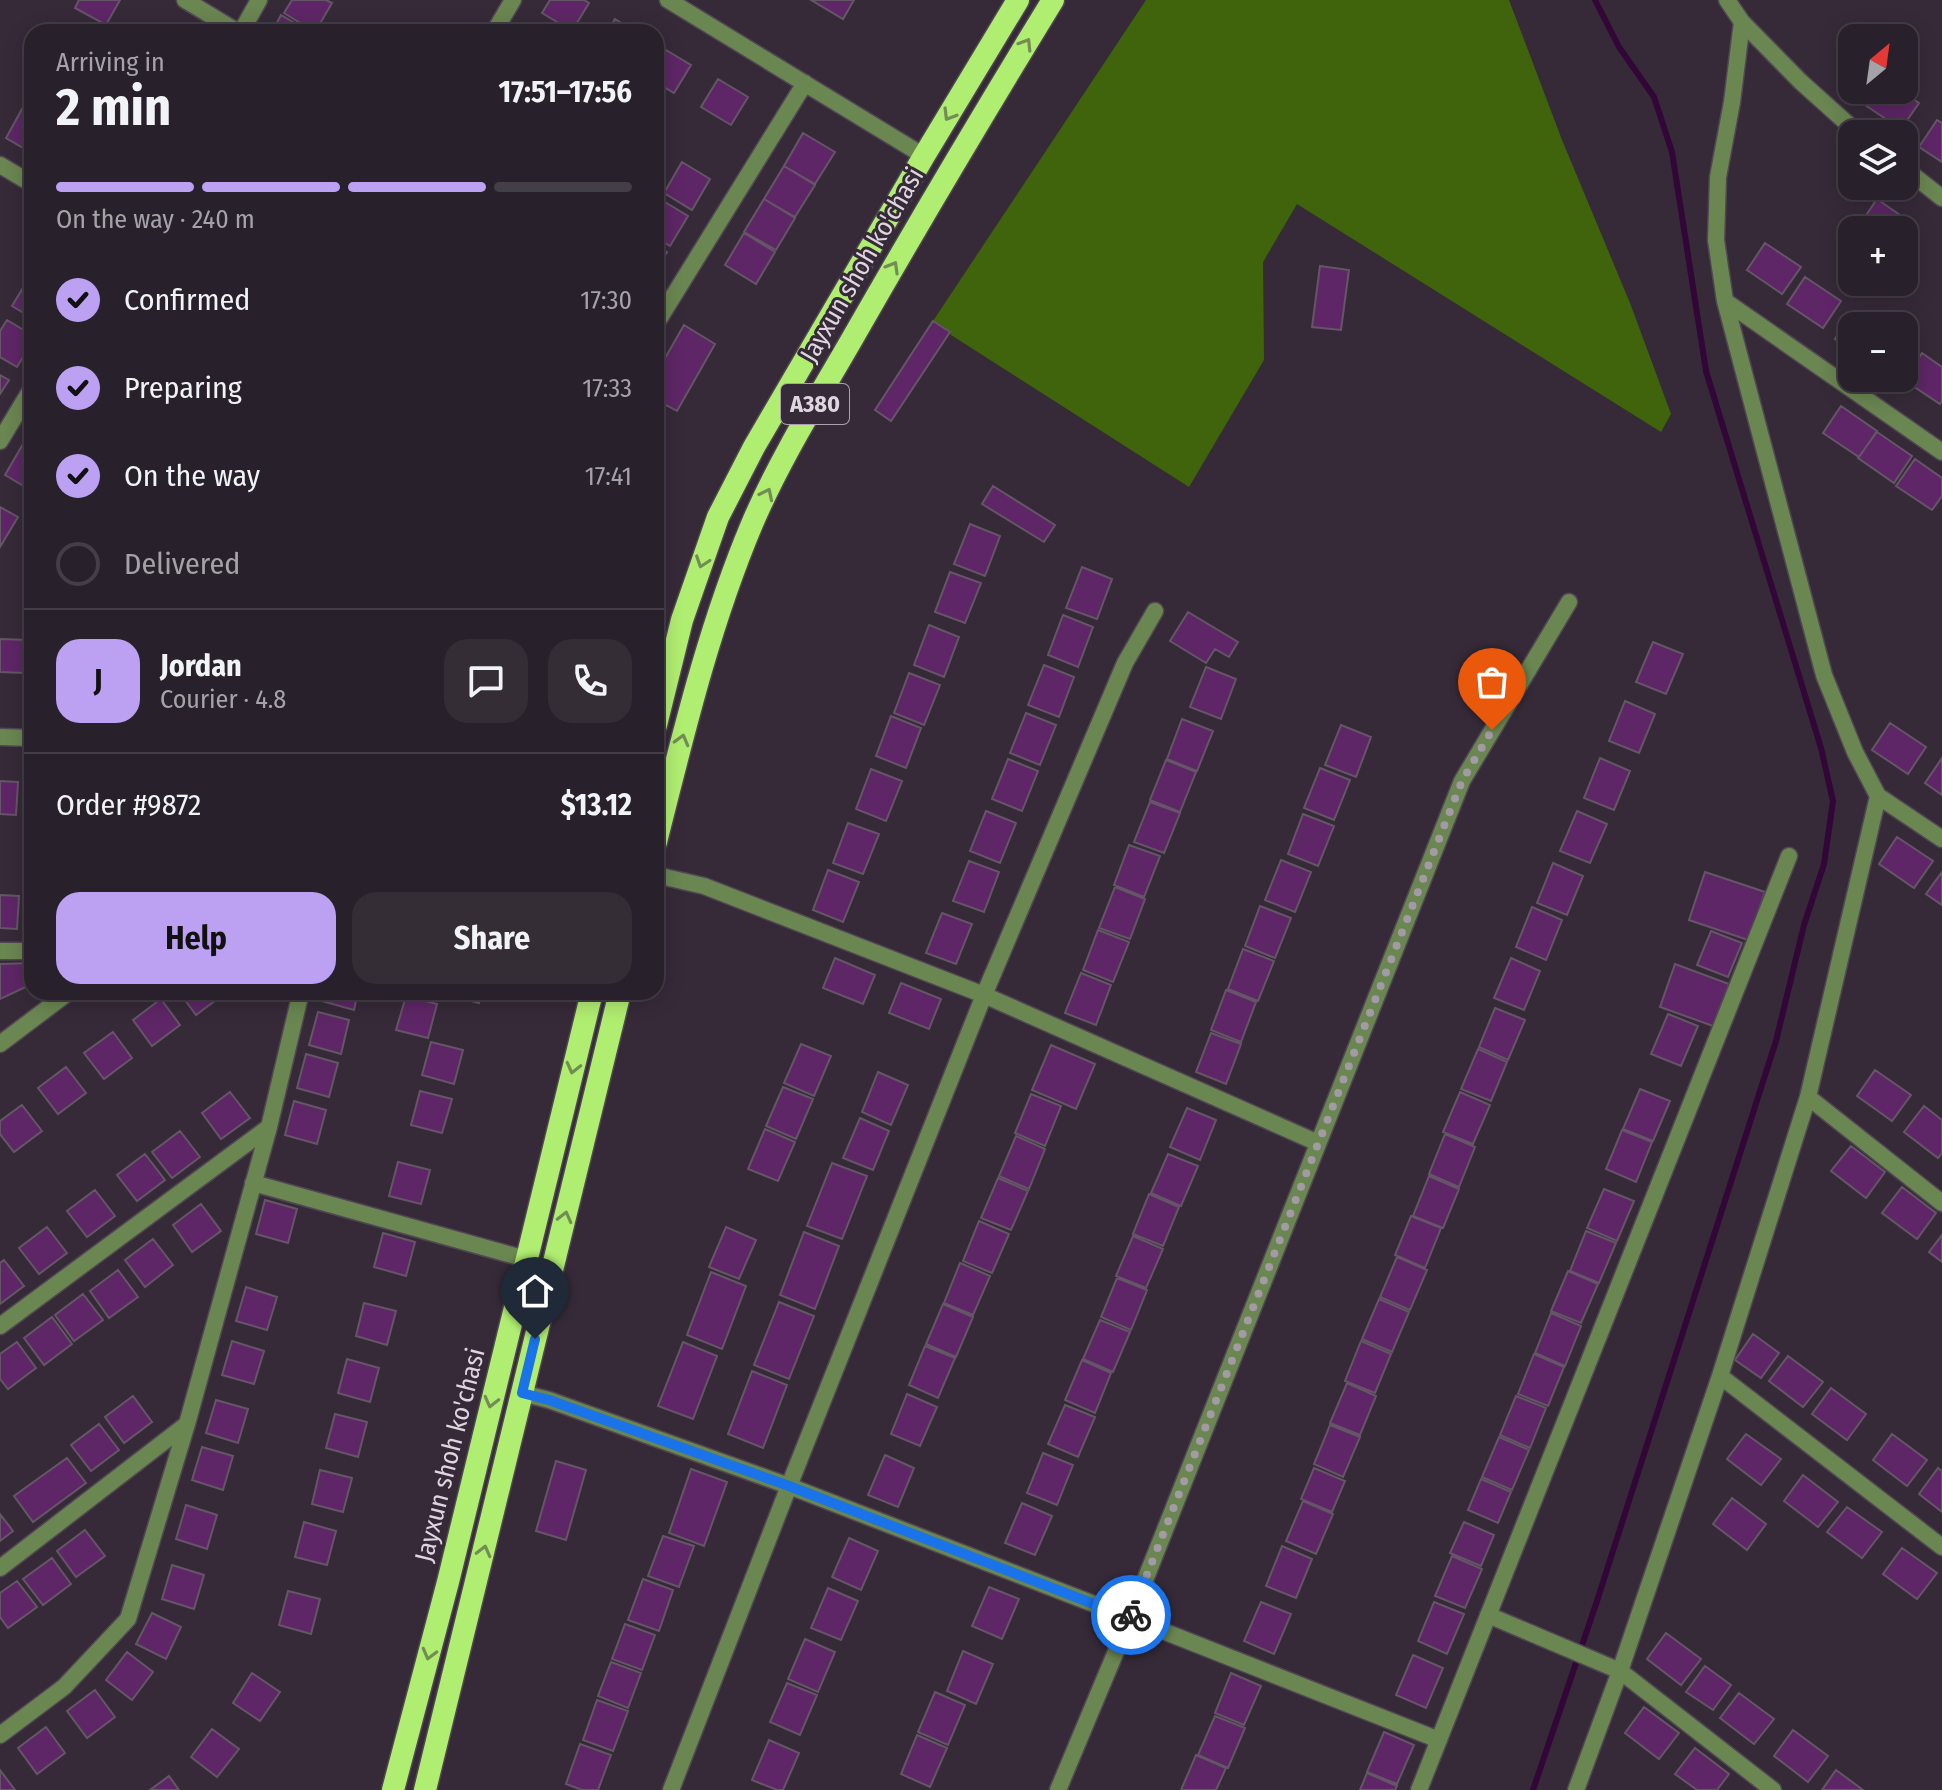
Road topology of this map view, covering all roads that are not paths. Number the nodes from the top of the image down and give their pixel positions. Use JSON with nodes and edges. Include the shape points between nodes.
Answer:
{"nodes":[{"id":1,"x":185,"y":0,"type":"edge"},
{"id":2,"x":259,"y":0,"type":"edge"},
{"id":3,"x":513,"y":0,"type":"edge"},
{"id":4,"x":668,"y":0,"type":"edge"},
{"id":5,"x":1018,"y":0,"type":"edge"},
{"id":6,"x":1053,"y":0,"type":"edge"},
{"id":7,"x":1727,"y":0,"type":"edge"},
{"id":8,"x":1742,"y":22,"type":"junction"},
{"id":9,"x":226,"y":24,"type":"edge"},
{"id":10,"x":245,"y":24,"type":"edge"},
{"id":11,"x":499,"y":24,"type":"edge"},
{"id":12,"x":805,"y":83,"type":"junction"},
{"id":13,"x":1843,"y":120,"type":"edge"},
{"id":14,"x":924,"y":156,"type":"junction"},
{"id":15,"x":0,"y":165,"type":"edge"},
{"id":16,"x":24,"y":179,"type":"edge"},
{"id":17,"x":1918,"y":179,"type":"edge"},
{"id":18,"x":1942,"y":198,"type":"edge"},
{"id":19,"x":1725,"y":301,"type":"junction"},
{"id":20,"x":664,"y":311,"type":"edge"},
{"id":21,"x":24,"y":401,"type":"edge"},
{"id":22,"x":0,"y":441,"type":"edge"},
{"id":23,"x":1942,"y":452,"type":"edge"},
{"id":24,"x":1569,"y":602,"type":"dead end"},
{"id":25,"x":1155,"y":611,"type":"dead end"},
{"id":26,"x":664,"y":693,"type":"edge"},
{"id":27,"x":0,"y":737,"type":"edge"},
{"id":28,"x":24,"y":738,"type":"edge"},
{"id":29,"x":1878,"y":796,"type":"junction"},
{"id":30,"x":664,"y":810,"type":"edge"},
{"id":31,"x":1942,"y":839,"type":"edge"},
{"id":32,"x":1789,"y":856,"type":"dead end"},
{"id":33,"x":664,"y":877,"type":"edge"},
{"id":34,"x":0,"y":951,"type":"edge"},
{"id":35,"x":24,"y":951,"type":"edge"},
{"id":36,"x":984,"y":995,"type":"junction"},
{"id":37,"x":58,"y":1000,"type":"edge"},
{"id":38,"x":299,"y":1000,"type":"edge"},
{"id":39,"x":590,"y":1000,"type":"edge"},
{"id":40,"x":618,"y":1000,"type":"edge"},
{"id":41,"x":0,"y":1044,"type":"edge"},
{"id":42,"x":1808,"y":1097,"type":"junction"},
{"id":43,"x":269,"y":1127,"type":"junction"},
{"id":44,"x":1318,"y":1143,"type":"junction"},
{"id":45,"x":253,"y":1183,"type":"junction"},
{"id":46,"x":1942,"y":1203,"type":"edge"},
{"id":47,"x":526,"y":1259,"type":"junction"},
{"id":48,"x":0,"y":1326,"type":"edge"},
{"id":49,"x":1720,"y":1376,"type":"junction"},
{"id":50,"x":522,"y":1393,"type":"junction"},
{"id":51,"x":187,"y":1424,"type":"junction"},
{"id":52,"x":789,"y":1486,"type":"junction"},
{"id":53,"x":1942,"y":1547,"type":"edge"},
{"id":54,"x":0,"y":1568,"type":"edge"},
{"id":55,"x":1488,"y":1615,"type":"junction"},
{"id":56,"x":1130,"y":1618,"type":"junction"},
{"id":57,"x":1620,"y":1671,"type":"junction"},
{"id":58,"x":0,"y":1735,"type":"edge"},
{"id":59,"x":1439,"y":1740,"type":"junction"},
{"id":60,"x":393,"y":1790,"type":"edge"},
{"id":61,"x":425,"y":1790,"type":"edge"},
{"id":62,"x":671,"y":1790,"type":"edge"},
{"id":63,"x":1058,"y":1790,"type":"edge"},
{"id":64,"x":1419,"y":1790,"type":"edge"},
{"id":65,"x":1576,"y":1790,"type":"edge"},
{"id":66,"x":1773,"y":1790,"type":"edge"}],
"edges":[{"from":1,"to":9,"type":"street"},
{"from":2,"to":10,"type":"street"},
{"from":3,"to":11,"type":"street"},
{"from":4,"to":12,"type":"street"},
{"from":5,"to":14,"type":"highway","name":"Jayxun shoh ko'chasi","number":"A380","one_way":true},
{"from":30,"to":6,"type":"highway","name":"Jayxun shoh ko'chasi","number":"A380","one_way":true,"via":[[721,609],[753,523],[792,444],[946,175]]},
{"from":7,"to":8,"type":"street"},
{"from":8,"to":13,"type":"street"},
{"from":8,"to":19,"type":"street","via":[[1718,177],[1716,240]]},
{"from":12,"to":14,"type":"street"},
{"from":12,"to":20,"type":"street"},
{"from":14,"to":26,"type":"highway","name":"Jayxun shoh ko'chasi","number":"A380","one_way":true,"via":[[718,517],[682,620]]},
{"from":15,"to":16,"type":"street"},
{"from":17,"to":18,"type":"street"},
{"from":19,"to":23,"type":"street"},
{"from":19,"to":29,"type":"street","via":[[1824,675]]},
{"from":21,"to":22,"type":"street"},
{"from":24,"to":44,"type":"street","via":[[1462,781]]},
{"from":25,"to":36,"type":"street","via":[[1125,663]]},
{"from":27,"to":28,"type":"street"},
{"from":29,"to":31,"type":"street"},
{"from":29,"to":42,"type":"street"},
{"from":32,"to":55,"type":"street"},
{"from":33,"to":36,"type":"street","via":[[704,886]]},
{"from":34,"to":35,"type":"street"},
{"from":36,"to":44,"type":"street"},
{"from":36,"to":52,"type":"street"},
{"from":37,"to":41,"type":"street"},
{"from":38,"to":43,"type":"street"},
{"from":39,"to":47,"type":"highway","name":"Jayxun shoh ko'chasi","one_way":true},
{"from":50,"to":40,"type":"highway","one_way":true},
{"from":42,"to":46,"type":"street"},
{"from":42,"to":49,"type":"street"},
{"from":43,"to":45,"type":"street"},
{"from":43,"to":48,"type":"street"},
{"from":44,"to":56,"type":"street"},
{"from":45,"to":47,"type":"street"},
{"from":45,"to":51,"type":"street"},
{"from":47,"to":60,"type":"highway","name":"Jayxun shoh ko'chasi","one_way":true},
{"from":49,"to":53,"type":"street"},
{"from":49,"to":57,"type":"street"},
{"from":50,"to":52,"type":"street"},
{"from":61,"to":50,"type":"highway","one_way":true},
{"from":51,"to":54,"type":"street"},
{"from":51,"to":58,"type":"street","via":[[128,1619],[64,1687]]},
{"from":52,"to":56,"type":"street"},
{"from":52,"to":62,"type":"street"},
{"from":55,"to":57,"type":"street"},
{"from":55,"to":59,"type":"street"},
{"from":56,"to":59,"type":"street"},
{"from":56,"to":63,"type":"street"},
{"from":57,"to":65,"type":"street"},
{"from":57,"to":66,"type":"street"},
{"from":59,"to":64,"type":"street"}]}
